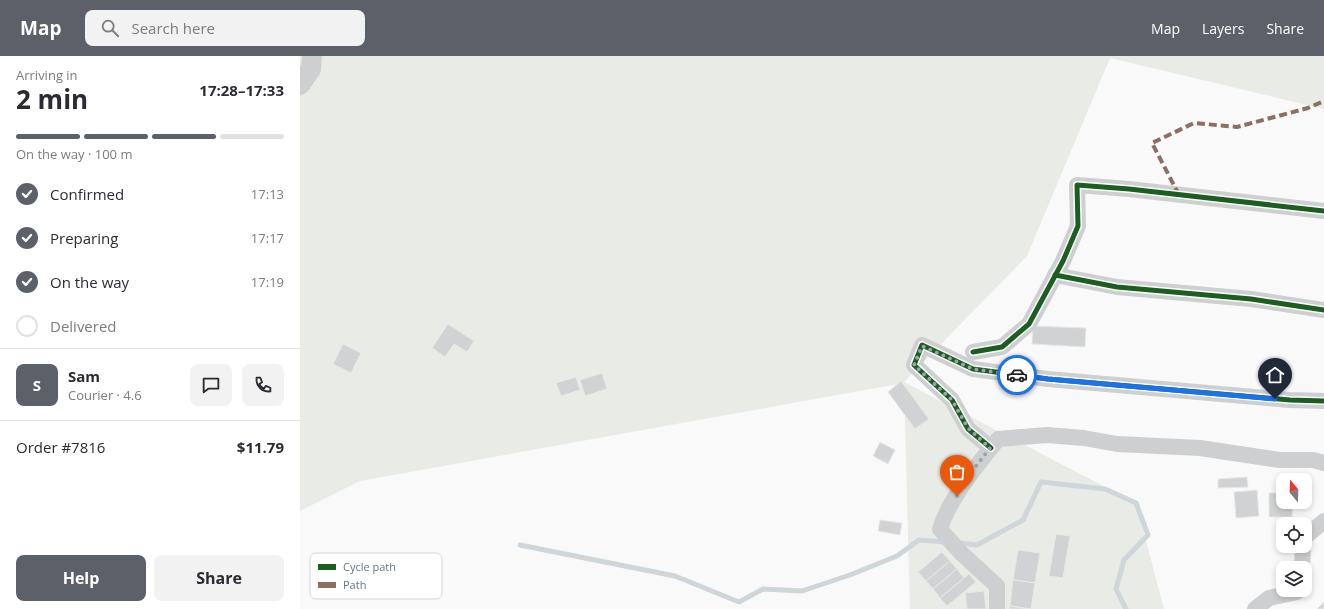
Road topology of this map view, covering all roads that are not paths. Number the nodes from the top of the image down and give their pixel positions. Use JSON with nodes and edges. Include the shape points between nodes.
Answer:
{"nodes":[{"id":1,"x":312,"y":56,"type":"edge"},
{"id":2,"x":300,"y":85,"type":"edge"},
{"id":3,"x":1324,"y":211,"type":"edge"},
{"id":4,"x":1055,"y":276,"type":"junction"},
{"id":5,"x":1324,"y":310,"type":"edge"},
{"id":6,"x":973,"y":352,"type":"dead end"},
{"id":7,"x":1324,"y":401,"type":"edge"},
{"id":8,"x":990,"y":448,"type":"junction"},
{"id":9,"x":1324,"y":463,"type":"edge"},
{"id":10,"x":1324,"y":521,"type":"edge"},
{"id":11,"x":1312,"y":531,"type":"edge"},
{"id":12,"x":1276,"y":596,"type":"edge"},
{"id":13,"x":997,"y":609,"type":"edge"},
{"id":14,"x":1255,"y":609,"type":"edge"}],
"edges":[{"from":1,"to":2,"type":"street","via":[[311,69]]},
{"from":3,"to":4,"type":"street","via":[[1077,185],[1078,226]]},
{"from":4,"to":5,"type":"street","via":[[1117,287],[1250,299]]},
{"from":4,"to":6,"type":"street","via":[[1030,324],[1002,347]]},
{"from":7,"to":8,"type":"street","via":[[1048,379],[973,369],[922,346],[914,365],[952,400],[968,428]]},
{"from":8,"to":9,"type":"street","via":[[998,439],[1047,435],[1118,444],[1200,448],[1279,460],[1313,460]]},
{"from":8,"to":13,"type":"street","via":[[943,517],[940,529],[960,552],[997,586]]},
{"from":10,"to":11,"type":"street"},
{"from":12,"to":14,"type":"street","via":[[1269,598]]}]}
